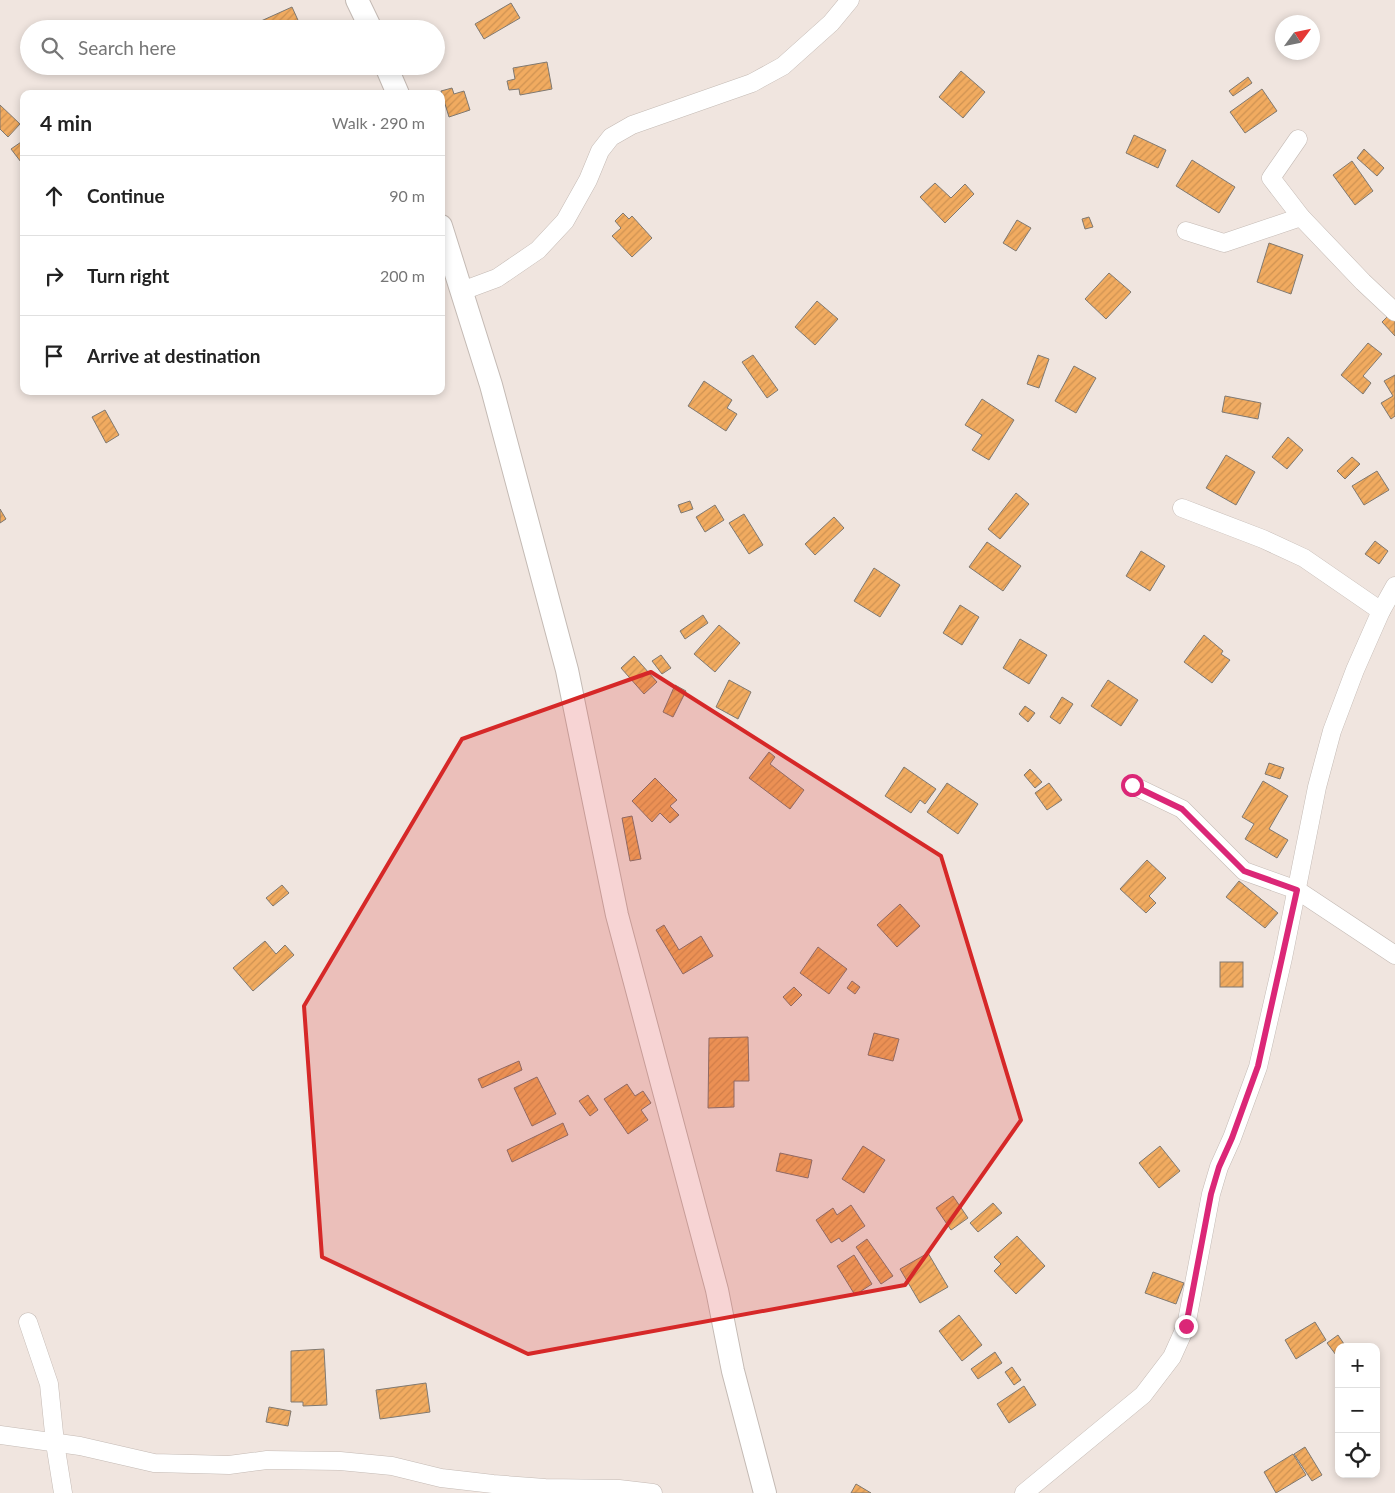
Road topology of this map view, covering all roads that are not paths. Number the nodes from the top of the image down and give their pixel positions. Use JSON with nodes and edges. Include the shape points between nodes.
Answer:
{"nodes":[{"id":1,"x":357,"y":0,"type":"edge"},
{"id":2,"x":850,"y":0,"type":"edge"},
{"id":3,"x":367,"y":20,"type":"edge"},
{"id":4,"x":390,"y":75,"type":"edge"},
{"id":5,"x":396,"y":90,"type":"edge"},
{"id":6,"x":1298,"y":139,"type":"dead end"},
{"id":7,"x":1301,"y":217,"type":"junction"},
{"id":8,"x":1186,"y":232,"type":"dead end"},
{"id":9,"x":445,"y":238,"type":"edge"},
{"id":10,"x":462,"y":291,"type":"junction"},
{"id":11,"x":1395,"y":312,"type":"edge"},
{"id":12,"x":1182,"y":508,"type":"dead end"},
{"id":13,"x":1395,"y":586,"type":"edge"},
{"id":14,"x":1381,"y":611,"type":"junction"},
{"id":15,"x":1132,"y":785,"type":"dead end"},
{"id":16,"x":1297,"y":890,"type":"junction"},
{"id":17,"x":1395,"y":955,"type":"edge"},
{"id":18,"x":28,"y":1322,"type":"dead end"},
{"id":19,"x":0,"y":1435,"type":"edge"},
{"id":20,"x":54,"y":1443,"type":"junction"},
{"id":21,"x":63,"y":1493,"type":"edge"},
{"id":22,"x":653,"y":1493,"type":"edge"},
{"id":23,"x":765,"y":1493,"type":"edge"},
{"id":24,"x":1024,"y":1493,"type":"edge"}],
"edges":[{"from":1,"to":3,"type":"street"},
{"from":2,"to":10,"type":"street","via":[[831,23],[783,66],[752,83],[632,125],[612,137],[600,150],[588,180],[565,221],[538,250],[497,278]]},
{"from":4,"to":5,"type":"street"},
{"from":6,"to":7,"type":"street","via":[[1271,178]]},
{"from":7,"to":8,"type":"street","via":[[1224,244]]},
{"from":7,"to":11,"type":"street"},
{"from":9,"to":10,"type":"street"},
{"from":10,"to":23,"type":"street","via":[[491,385],[567,670],[617,915],[717,1290],[733,1371]]},
{"from":12,"to":14,"type":"street","via":[[1304,558]]},
{"from":13,"to":14,"type":"street"},
{"from":14,"to":16,"type":"street","via":[[1332,731],[1316,787]]},
{"from":15,"to":16,"type":"street","via":[[1182,809],[1244,871]]},
{"from":16,"to":17,"type":"street"},
{"from":16,"to":24,"type":"street","via":[[1258,1066],[1211,1194],[1186,1326],[1172,1357],[1143,1395]]},
{"from":18,"to":20,"type":"street","via":[[49,1384]]},
{"from":19,"to":20,"type":"street"},
{"from":20,"to":21,"type":"street"},
{"from":20,"to":22,"type":"street","via":[[154,1463],[229,1465],[267,1460],[340,1461],[392,1466],[441,1478],[493,1484]]}]}
